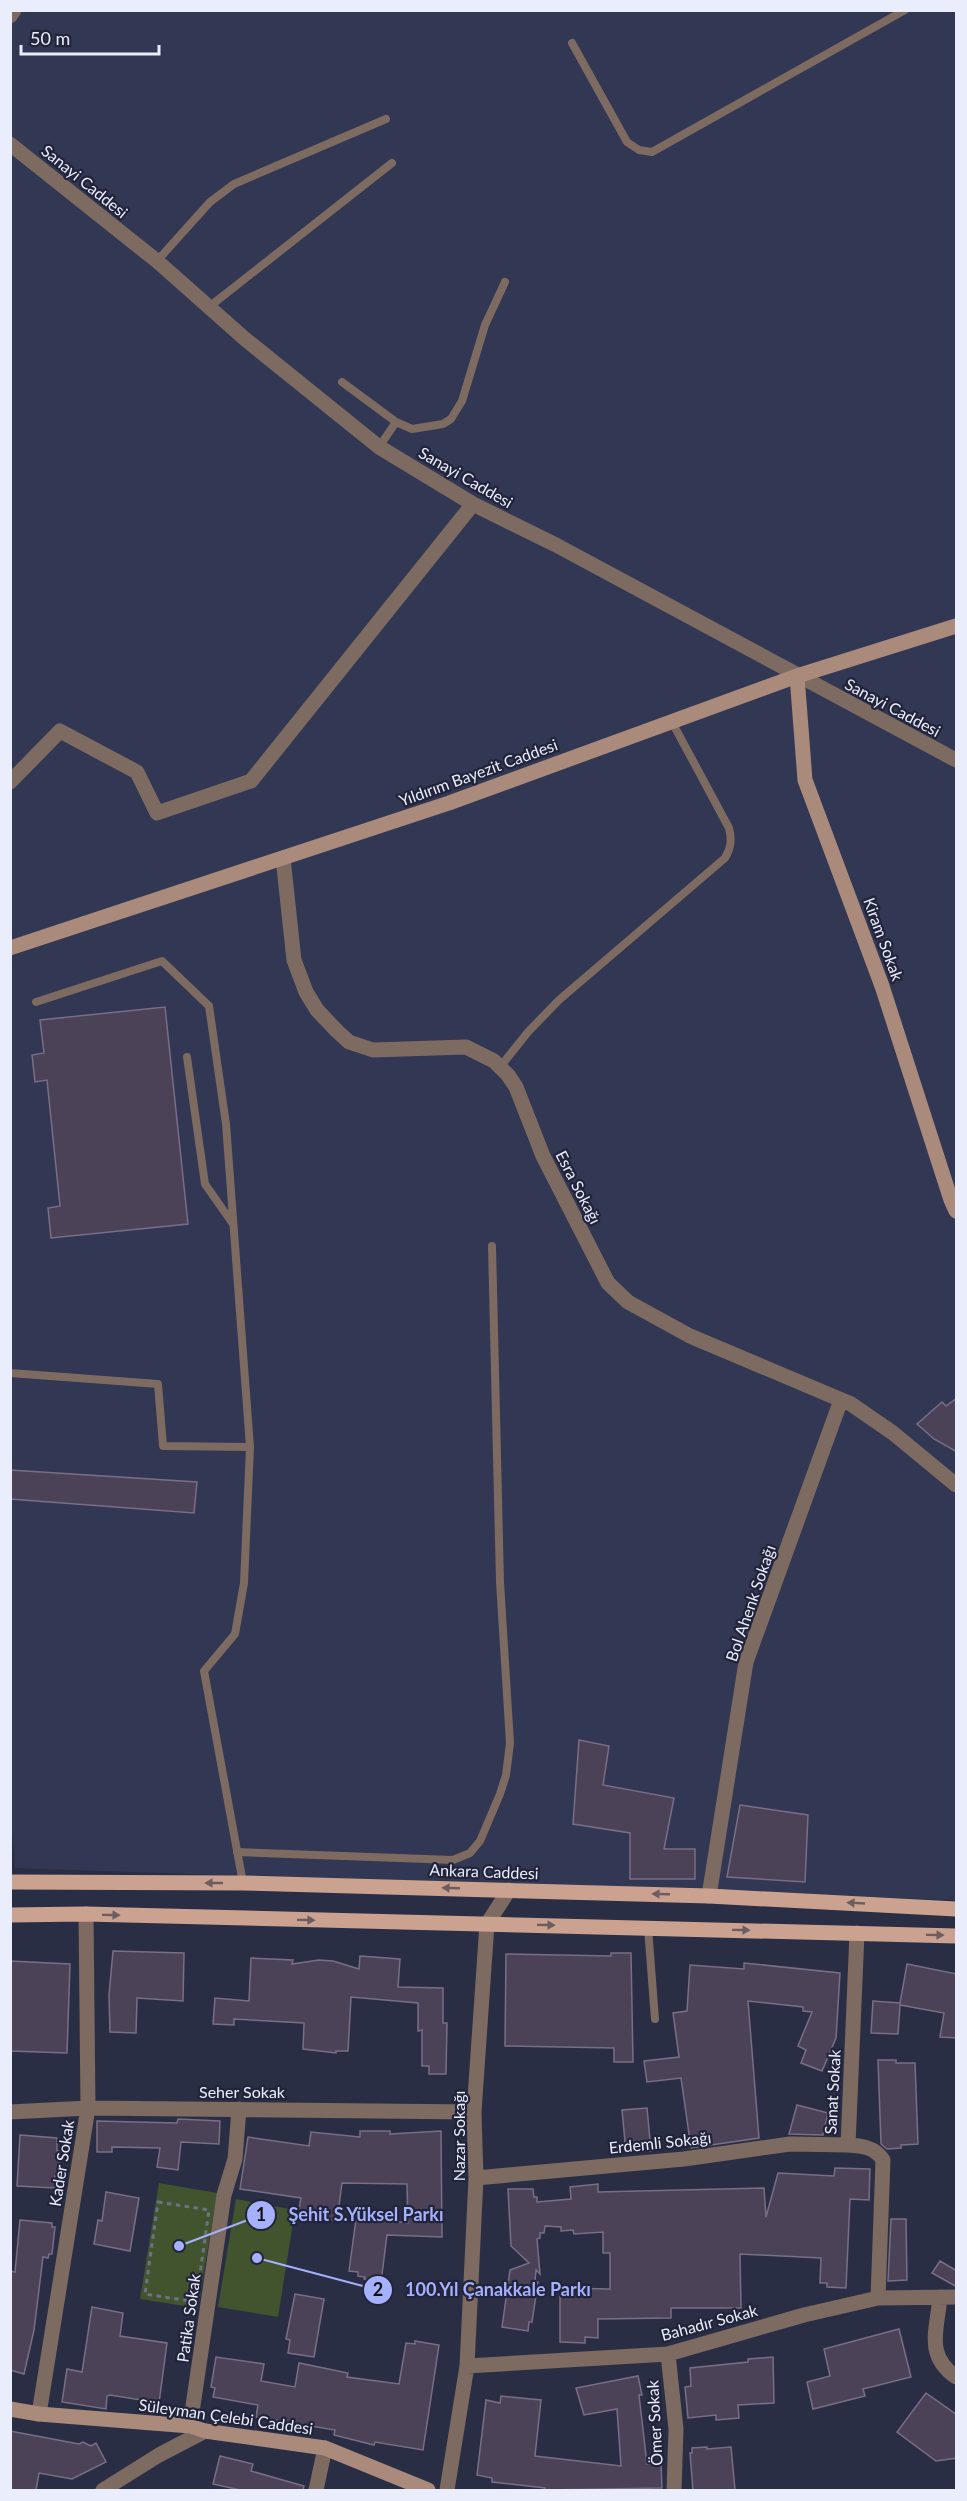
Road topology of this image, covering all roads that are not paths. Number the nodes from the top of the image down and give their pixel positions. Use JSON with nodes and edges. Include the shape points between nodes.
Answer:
{"nodes":[{"id":1,"x":14,"y":10,"type":"edge"},
{"id":2,"x":905,"y":10,"type":"edge"},
{"id":3,"x":10,"y":16,"type":"edge"},
{"id":4,"x":572,"y":43,"type":"dead end"},
{"id":5,"x":386,"y":119,"type":"dead end"},
{"id":6,"x":10,"y":144,"type":"edge"},
{"id":7,"x":392,"y":163,"type":"dead end"},
{"id":8,"x":157,"y":261,"type":"junction"},
{"id":9,"x":505,"y":282,"type":"dead end"},
{"id":10,"x":209,"y":307,"type":"junction"},
{"id":11,"x":342,"y":382,"type":"dead end"},
{"id":12,"x":396,"y":422,"type":"junction"},
{"id":13,"x":379,"y":447,"type":"junction"},
{"id":14,"x":473,"y":504,"type":"junction"},
{"id":15,"x":957,"y":626,"type":"edge"},
{"id":16,"x":797,"y":676,"type":"junction"},
{"id":17,"x":672,"y":722,"type":"junction"},
{"id":18,"x":957,"y":760,"type":"edge"},
{"id":19,"x":10,"y":782,"type":"edge"},
{"id":20,"x":283,"y":858,"type":"junction"},
{"id":21,"x":10,"y":948,"type":"edge"},
{"id":22,"x":36,"y":1002,"type":"dead end"},
{"id":23,"x":187,"y":1057,"type":"dead end"},
{"id":24,"x":500,"y":1067,"type":"junction"},
{"id":25,"x":957,"y":1211,"type":"edge"},
{"id":26,"x":234,"y":1226,"type":"junction"},
{"id":27,"x":492,"y":1246,"type":"dead end"},
{"id":28,"x":10,"y":1373,"type":"edge"},
{"id":29,"x":841,"y":1400,"type":"junction"},
{"id":30,"x":250,"y":1447,"type":"junction"},
{"id":31,"x":957,"y":1485,"type":"edge"},
{"id":32,"x":237,"y":1852,"type":"junction"},
{"id":33,"x":10,"y":1882,"type":"edge"},
{"id":34,"x":243,"y":1883,"type":"junction"},
{"id":35,"x":510,"y":1890,"type":"junction"},
{"id":36,"x":709,"y":1896,"type":"junction"},
{"id":37,"x":957,"y":1909,"type":"edge"},
{"id":38,"x":86,"y":1914,"type":"junction"},
{"id":39,"x":10,"y":1915,"type":"edge"},
{"id":40,"x":487,"y":1924,"type":"junction"},
{"id":41,"x":648,"y":1928,"type":"junction"},
{"id":42,"x":856,"y":1933,"type":"junction"},
{"id":43,"x":957,"y":1936,"type":"edge"},
{"id":44,"x":655,"y":2019,"type":"dead end"},
{"id":45,"x":88,"y":2108,"type":"junction"},
{"id":46,"x":239,"y":2109,"type":"junction"},
{"id":47,"x":10,"y":2112,"type":"edge"},
{"id":48,"x":474,"y":2112,"type":"junction"},
{"id":49,"x":848,"y":2145,"type":"junction"},
{"id":50,"x":476,"y":2178,"type":"junction"},
{"id":51,"x":940,"y":2297,"type":"junction"},
{"id":52,"x":957,"y":2297,"type":"edge"},
{"id":53,"x":878,"y":2298,"type":"junction"},
{"id":54,"x":668,"y":2354,"type":"junction"},
{"id":55,"x":467,"y":2366,"type":"junction"},
{"id":56,"x":957,"y":2378,"type":"edge"},
{"id":57,"x":10,"y":2409,"type":"edge"},
{"id":58,"x":39,"y":2414,"type":"junction"},
{"id":59,"x":190,"y":2426,"type":"junction"},
{"id":60,"x":205,"y":2431,"type":"junction"},
{"id":61,"x":325,"y":2448,"type":"junction"},
{"id":62,"x":103,"y":2490,"type":"edge"},
{"id":63,"x":316,"y":2490,"type":"edge"},
{"id":64,"x":425,"y":2490,"type":"edge"},
{"id":65,"x":447,"y":2490,"type":"edge"},
{"id":66,"x":674,"y":2490,"type":"edge"}],
"edges":[{"from":1,"to":3,"type":"street"},
{"from":2,"to":4,"type":"lane","via":[[652,152],[627,142]]},
{"from":5,"to":8,"type":"lane","via":[[234,184],[210,202]]},
{"from":6,"to":8,"type":"street","name":"Sanayi Caddesi"},
{"from":7,"to":10,"type":"lane"},
{"from":8,"to":10,"type":"street","name":"Sanayi Caddesi"},
{"from":9,"to":12,"type":"lane","via":[[485,325],[462,401],[451,418],[423,429]]},
{"from":10,"to":13,"type":"street","name":"Sanayi Caddesi"},
{"from":11,"to":12,"type":"lane"},
{"from":12,"to":13,"type":"lane"},
{"from":13,"to":14,"type":"street","name":"Sanayi Caddesi"},
{"from":14,"to":16,"type":"street","name":"Sanayi Caddesi"},
{"from":14,"to":19,"type":"street","via":[[251,781],[157,813],[137,772],[60,731]]},
{"from":15,"to":16,"type":"street","name":"Yıldırım Bayezit Caddesi"},
{"from":16,"to":17,"type":"street","name":"Yıldırım Bayezit Caddesi"},
{"from":16,"to":18,"type":"street","name":"Sanayi Caddesi"},
{"from":16,"to":25,"type":"street","name":"Kiram Sokak","via":[[805,780],[882,986]]},
{"from":17,"to":20,"type":"street","name":"Yıldırım Bayezit Caddesi"},
{"from":17,"to":24,"type":"lane","via":[[729,828],[729,851],[559,1000]]},
{"from":20,"to":21,"type":"street","name":"Yıldırım Bayezit Caddesi"},
{"from":20,"to":24,"type":"street","name":"Esra Sokağı","via":[[294,960],[306,992],[337,1031],[349,1042],[373,1050],[466,1047]]},
{"from":22,"to":26,"type":"lane","via":[[162,961],[209,1006],[226,1125]]},
{"from":23,"to":26,"type":"lane","via":[[205,1184]]},
{"from":24,"to":29,"type":"street","name":"Esra Sokağı","via":[[516,1088],[543,1156],[608,1283],[628,1302],[690,1336]]},
{"from":26,"to":30,"type":"lane"},
{"from":27,"to":32,"type":"lane","via":[[500,1582],[510,1743],[506,1776],[483,1835],[470,1852],[453,1860]]},
{"from":28,"to":30,"type":"lane","via":[[158,1384],[163,1446]]},
{"from":29,"to":31,"type":"street","name":"Esra Sokağı","via":[[893,1433]]},
{"from":29,"to":36,"type":"street","name":"Bol Ahenk Sokağı","via":[[746,1662]]},
{"from":30,"to":32,"type":"lane","via":[[244,1583],[235,1634],[204,1671]]},
{"from":32,"to":34,"type":"lane"},
{"from":34,"to":33,"type":"main road","name":"Ankara Caddesi","one_way":true},
{"from":35,"to":34,"type":"main road","name":"Ankara Caddesi","one_way":true},
{"from":36,"to":35,"type":"main road","name":"Ankara Caddesi","one_way":true},
{"from":35,"to":40,"type":"street"},
{"from":37,"to":36,"type":"main road","name":"Ankara Caddesi","one_way":true},
{"from":38,"to":39,"type":"main road"},
{"from":38,"to":40,"type":"main road","one_way":true},
{"from":38,"to":45,"type":"street","name":"Kader Sokak"},
{"from":40,"to":41,"type":"main road","one_way":true},
{"from":40,"to":48,"type":"street","name":"Nazar Sokağı"},
{"from":41,"to":42,"type":"main road","one_way":true},
{"from":41,"to":44,"type":"lane"},
{"from":42,"to":43,"type":"main road","one_way":true},
{"from":42,"to":49,"type":"street","name":"Sanat Sokak"},
{"from":45,"to":46,"type":"street","name":"Seher Sokak"},
{"from":45,"to":47,"type":"street","name":"Seher Sokak"},
{"from":45,"to":58,"type":"street","name":"Kader Sokak"},
{"from":46,"to":48,"type":"street","name":"Seher Sokak"},
{"from":46,"to":59,"type":"street","name":"Patika Sokak","via":[[235,2159],[224,2195]]},
{"from":48,"to":50,"type":"street","name":"Nazar Sokağı"},
{"from":49,"to":50,"type":"street","name":"Erdemli Sokağı","via":[[790,2144],[684,2159]]},
{"from":49,"to":53,"type":"street","name":"Sanat Sokak","via":[[868,2147],[883,2160]]},
{"from":50,"to":55,"type":"street","name":"Nazar Sokağı"},
{"from":51,"to":52,"type":"street","name":"Bahadır Sokak"},
{"from":51,"to":53,"type":"street","name":"Bahadır Sokak"},
{"from":51,"to":56,"type":"street","via":[[935,2346],[938,2359]]},
{"from":53,"to":54,"type":"street","name":"Bahadır Sokak"},
{"from":54,"to":55,"type":"street","name":"Bahadır Sokak"},
{"from":54,"to":66,"type":"street","name":"Ömer Sokak","via":[[676,2429]]},
{"from":55,"to":65,"type":"street","name":"Nazar Sokağı"},
{"from":57,"to":58,"type":"street","name":"Süleyman Çelebi Caddesi"},
{"from":58,"to":59,"type":"street","name":"Süleyman Çelebi Caddesi"},
{"from":59,"to":60,"type":"street","name":"Süleyman Çelebi Caddesi"},
{"from":60,"to":61,"type":"street","name":"Süleyman Çelebi Caddesi"},
{"from":60,"to":62,"type":"street"},
{"from":61,"to":63,"type":"street"},
{"from":61,"to":64,"type":"street","name":"Süleyman Çelebi Caddesi"}]}
